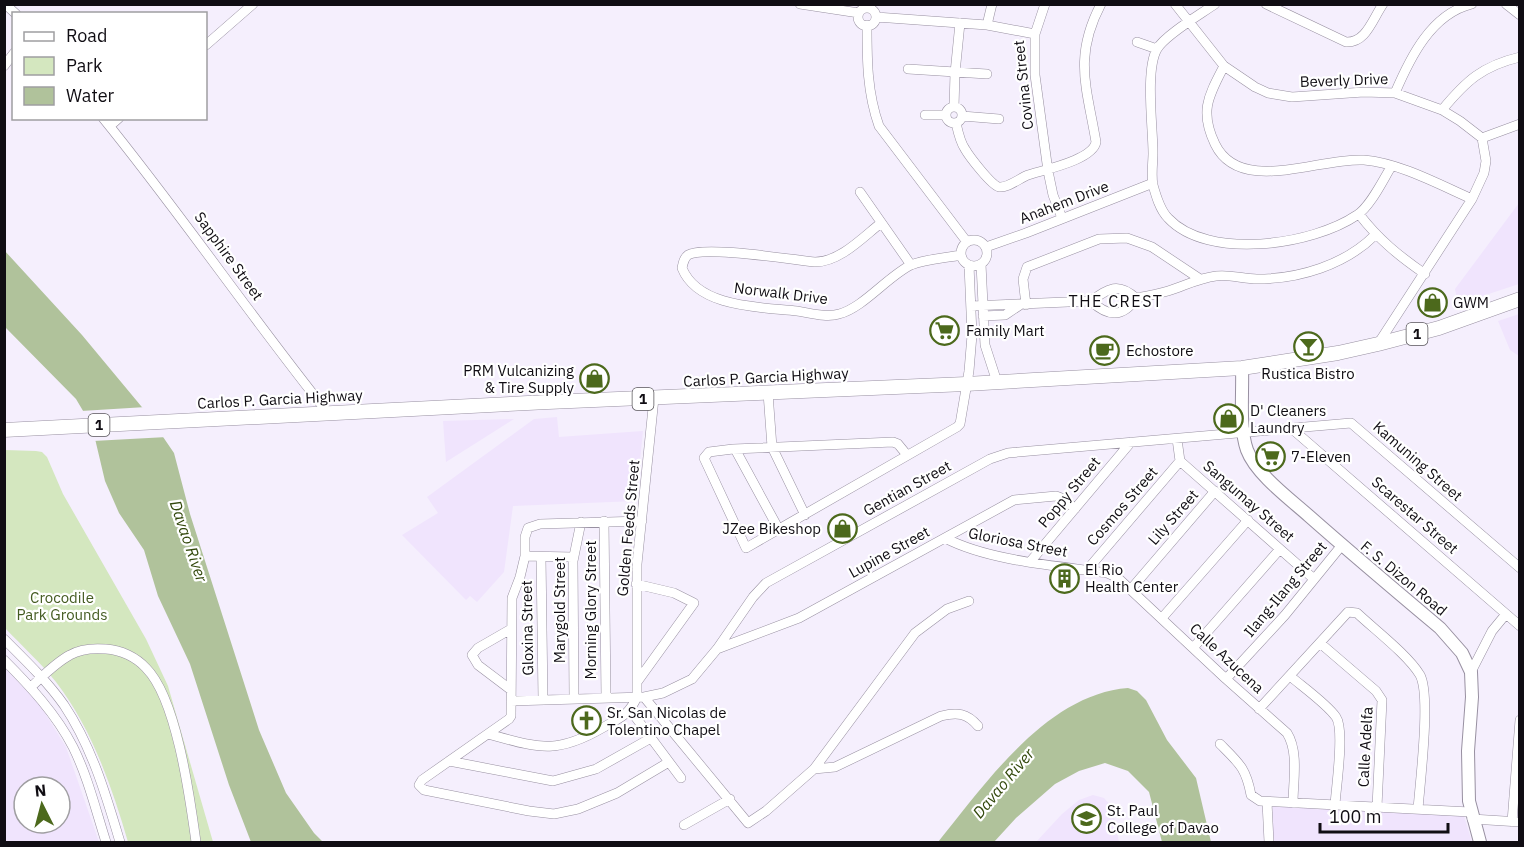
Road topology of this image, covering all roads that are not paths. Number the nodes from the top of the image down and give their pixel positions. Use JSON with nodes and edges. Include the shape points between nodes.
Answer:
{"nodes":[{"id":1,"x":253,"y":4,"type":"edge"},
{"id":2,"x":800,"y":4,"type":"edge"},
{"id":3,"x":992,"y":4,"type":"edge"},
{"id":4,"x":1045,"y":4,"type":"edge"},
{"id":5,"x":1101,"y":4,"type":"edge"},
{"id":6,"x":1175,"y":4,"type":"edge"},
{"id":7,"x":1215,"y":4,"type":"edge"},
{"id":8,"x":1266,"y":4,"type":"edge"},
{"id":9,"x":1383,"y":4,"type":"edge"},
{"id":10,"x":1472,"y":4,"type":"edge"},
{"id":11,"x":1506,"y":4,"type":"edge"},
{"id":12,"x":869,"y":6,"type":"edge"},
{"id":13,"x":859,"y":14,"type":"junction"},
{"id":14,"x":1520,"y":15,"type":"edge"},
{"id":15,"x":876,"y":17,"type":"junction"},
{"id":16,"x":1190,"y":21,"type":"junction"},
{"id":17,"x":960,"y":23,"type":"junction"},
{"id":18,"x":867,"y":25,"type":"junction"},
{"id":19,"x":987,"y":25,"type":"junction"},
{"id":20,"x":1035,"y":34,"type":"junction"},
{"id":21,"x":1137,"y":42,"type":"dead end"},
{"id":22,"x":207,"y":44,"type":"edge"},
{"id":23,"x":1157,"y":49,"type":"junction"},
{"id":24,"x":1520,"y":57,"type":"edge"},
{"id":25,"x":1224,"y":66,"type":"junction"},
{"id":26,"x":908,"y":69,"type":"dead end"},
{"id":27,"x":955,"y":73,"type":"junction"},
{"id":28,"x":987,"y":74,"type":"dead end"},
{"id":29,"x":1395,"y":93,"type":"junction"},
{"id":30,"x":954,"y":107,"type":"junction"},
{"id":31,"x":1442,"y":110,"type":"junction"},
{"id":32,"x":925,"y":115,"type":"dead end"},
{"id":33,"x":946,"y":115,"type":"junction"},
{"id":34,"x":959,"y":119,"type":"junction"},
{"id":35,"x":999,"y":120,"type":"dead end"},
{"id":36,"x":107,"y":122,"type":"edge"},
{"id":37,"x":1520,"y":124,"type":"edge"},
{"id":38,"x":1482,"y":138,"type":"junction"},
{"id":39,"x":1391,"y":167,"type":"junction"},
{"id":40,"x":1048,"y":171,"type":"junction"},
{"id":41,"x":1153,"y":183,"type":"junction"},
{"id":42,"x":860,"y":192,"type":"dead end"},
{"id":43,"x":1472,"y":199,"type":"junction"},
{"id":44,"x":1359,"y":214,"type":"junction"},
{"id":45,"x":1062,"y":218,"type":"junction"},
{"id":46,"x":882,"y":223,"type":"junction"},
{"id":47,"x":1375,"y":235,"type":"junction"},
{"id":48,"x":967,"y":242,"type":"junction"},
{"id":49,"x":986,"y":247,"type":"junction"},
{"id":50,"x":961,"y":255,"type":"junction"},
{"id":51,"x":981,"y":264,"type":"junction"},
{"id":52,"x":911,"y":265,"type":"junction"},
{"id":53,"x":969,"y":265,"type":"junction"},
{"id":54,"x":1425,"y":274,"type":"junction"},
{"id":55,"x":1200,"y":279,"type":"junction"},
{"id":56,"x":1136,"y":298,"type":"junction"},
{"id":57,"x":1520,"y":299,"type":"edge"},
{"id":58,"x":1091,"y":301,"type":"junction"},
{"id":59,"x":983,"y":305,"type":"junction"},
{"id":60,"x":1023,"y":305,"type":"junction"},
{"id":61,"x":971,"y":306,"type":"junction"},
{"id":62,"x":983,"y":316,"type":"junction"},
{"id":63,"x":984,"y":334,"type":"junction"},
{"id":64,"x":972,"y":335,"type":"junction"},
{"id":65,"x":1377,"y":344,"type":"junction"},
{"id":66,"x":1242,"y":368,"type":"junction"},
{"id":67,"x":997,"y":382,"type":"junction"},
{"id":68,"x":966,"y":384,"type":"junction"},
{"id":69,"x":768,"y":393,"type":"junction"},
{"id":70,"x":654,"y":398,"type":"junction"},
{"id":71,"x":328,"y":413,"type":"junction"},
{"id":72,"x":1291,"y":428,"type":"junction"},
{"id":73,"x":6,"y":430,"type":"edge"},
{"id":74,"x":1243,"y":432,"type":"junction"},
{"id":75,"x":1177,"y":439,"type":"junction"},
{"id":76,"x":1131,"y":442,"type":"junction"},
{"id":77,"x":772,"y":447,"type":"junction"},
{"id":78,"x":735,"y":449,"type":"junction"},
{"id":79,"x":908,"y":455,"type":"junction"},
{"id":80,"x":1180,"y":461,"type":"junction"},
{"id":81,"x":1215,"y":491,"type":"junction"},
{"id":82,"x":1075,"y":509,"type":"junction"},
{"id":83,"x":805,"y":514,"type":"junction"},
{"id":84,"x":1248,"y":520,"type":"junction"},
{"id":85,"x":604,"y":521,"type":"junction"},
{"id":86,"x":642,"y":521,"type":"junction"},
{"id":87,"x":581,"y":522,"type":"junction"},
{"id":88,"x":778,"y":528,"type":"junction"},
{"id":89,"x":945,"y":538,"type":"junction"},
{"id":90,"x":1342,"y":545,"type":"junction"},
{"id":91,"x":1280,"y":549,"type":"junction"},
{"id":92,"x":525,"y":556,"type":"junction"},
{"id":93,"x":541,"y":557,"type":"junction"},
{"id":94,"x":573,"y":557,"type":"junction"},
{"id":95,"x":1029,"y":561,"type":"junction"},
{"id":96,"x":1520,"y":568,"type":"edge"},
{"id":97,"x":1087,"y":570,"type":"junction"},
{"id":98,"x":1314,"y":579,"type":"junction"},
{"id":99,"x":636,"y":584,"type":"junction"},
{"id":100,"x":1131,"y":589,"type":"junction"},
{"id":101,"x":969,"y":601,"type":"dead end"},
{"id":102,"x":1506,"y":614,"type":"junction"},
{"id":103,"x":1162,"y":618,"type":"junction"},
{"id":104,"x":1520,"y":626,"type":"edge"},
{"id":105,"x":511,"y":629,"type":"junction"},
{"id":106,"x":4,"y":639,"type":"edge"},
{"id":107,"x":1320,"y":643,"type":"junction"},
{"id":108,"x":1193,"y":648,"type":"junction"},
{"id":109,"x":717,"y":649,"type":"junction"},
{"id":110,"x":4,"y":660,"type":"edge"},
{"id":111,"x":1471,"y":672,"type":"junction"},
{"id":112,"x":1290,"y":676,"type":"junction"},
{"id":113,"x":42,"y":677,"type":"junction"},
{"id":114,"x":1226,"y":680,"type":"junction"},
{"id":115,"x":637,"y":682,"type":"junction"},
{"id":116,"x":31,"y":687,"type":"junction"},
{"id":117,"x":511,"y":690,"type":"junction"},
{"id":118,"x":641,"y":697,"type":"junction"},
{"id":119,"x":606,"y":698,"type":"junction"},
{"id":120,"x":574,"y":699,"type":"junction"},
{"id":121,"x":543,"y":700,"type":"junction"},
{"id":122,"x":511,"y":701,"type":"junction"},
{"id":123,"x":1259,"y":709,"type":"junction"},
{"id":124,"x":631,"y":711,"type":"junction"},
{"id":125,"x":1520,"y":720,"type":"edge"},
{"id":126,"x":978,"y":726,"type":"dead end"},
{"id":127,"x":488,"y":734,"type":"junction"},
{"id":128,"x":651,"y":738,"type":"junction"},
{"id":129,"x":1220,"y":744,"type":"dead end"},
{"id":130,"x":449,"y":761,"type":"junction"},
{"id":131,"x":669,"y":762,"type":"junction"},
{"id":132,"x":814,"y":769,"type":"junction"},
{"id":133,"x":98,"y":772,"type":"junction"},
{"id":134,"x":1518,"y":773,"type":"edge"},
{"id":135,"x":85,"y":775,"type":"junction"},
{"id":136,"x":681,"y":778,"type":"dead end"},
{"id":137,"x":730,"y":799,"type":"junction"},
{"id":138,"x":1268,"y":802,"type":"junction"},
{"id":139,"x":1293,"y":803,"type":"junction"},
{"id":140,"x":1335,"y":805,"type":"junction"},
{"id":141,"x":1377,"y":807,"type":"junction"},
{"id":142,"x":1418,"y":809,"type":"junction"},
{"id":143,"x":1471,"y":816,"type":"junction"},
{"id":144,"x":1516,"y":822,"type":"edge"},
{"id":145,"x":684,"y":825,"type":"dead end"},
{"id":146,"x":106,"y":843,"type":"edge"},
{"id":147,"x":120,"y":843,"type":"edge"},
{"id":148,"x":196,"y":843,"type":"edge"},
{"id":149,"x":1269,"y":843,"type":"edge"},
{"id":150,"x":1480,"y":843,"type":"edge"}],
"edges":[{"from":1,"to":22,"type":"street"},
{"from":2,"to":13,"type":"street"},
{"from":3,"to":19,"type":"street"},
{"from":4,"to":20,"type":"street"},
{"from":5,"to":40,"type":"street","via":[[1084,52],[1095,146]]},
{"from":6,"to":16,"type":"street","name":"Beverly Drive"},
{"from":7,"to":16,"type":"street"},
{"from":8,"to":9,"type":"street","via":[[1351,43],[1360,40]]},
{"from":10,"to":29,"type":"street","via":[[1434,28],[1410,60]]},
{"from":11,"to":14,"type":"street"},
{"from":12,"to":13,"type":"street"},
{"from":12,"to":15,"type":"street"},
{"from":13,"to":18,"type":"street","via":[[859,21]]},
{"from":15,"to":17,"type":"street","name":"Covina Street"},
{"from":15,"to":18,"type":"street"},
{"from":16,"to":23,"type":"street"},
{"from":16,"to":25,"type":"street","name":"Beverly Drive"},
{"from":17,"to":19,"type":"street","name":"Covina Street"},
{"from":17,"to":27,"type":"street"},
{"from":18,"to":48,"type":"street","via":[[868,82],[879,126]]},
{"from":19,"to":20,"type":"street","name":"Covina Street"},
{"from":20,"to":40,"type":"street","name":"Covina Street","via":[[1035,75]]},
{"from":21,"to":23,"type":"street"},
{"from":23,"to":41,"type":"street","via":[[1150,89]]},
{"from":24,"to":31,"type":"street","via":[[1477,74]]},
{"from":25,"to":29,"type":"street","name":"Beverly Drive","via":[[1268,93],[1292,97]]},
{"from":25,"to":39,"type":"street","via":[[1209,96],[1206,115],[1212,139],[1231,163],[1262,171],[1352,160]]},
{"from":26,"to":27,"type":"street"},
{"from":27,"to":28,"type":"street"},
{"from":27,"to":30,"type":"street"},
{"from":29,"to":31,"type":"street","name":"Beverly Drive"},
{"from":30,"to":33,"type":"street"},
{"from":30,"to":34,"type":"street","via":[[960,110]]},
{"from":31,"to":38,"type":"street","name":"Beverly Drive"},
{"from":32,"to":33,"type":"street"},
{"from":33,"to":34,"type":"street","via":[[949,122]]},
{"from":34,"to":35,"type":"street"},
{"from":34,"to":40,"type":"street","via":[[964,149],[995,185],[1005,186]]},
{"from":36,"to":71,"type":"street","name":"Sapphire Street"},
{"from":37,"to":38,"type":"street"},
{"from":38,"to":43,"type":"street","via":[[1486,161]]},
{"from":39,"to":43,"type":"street"},
{"from":39,"to":44,"type":"street"},
{"from":40,"to":45,"type":"street","name":"Covina Street"},
{"from":41,"to":44,"type":"street","via":[[1167,217],[1179,228],[1208,241],[1289,240]]},
{"from":41,"to":45,"type":"street","name":"Anahem Drive"},
{"from":42,"to":46,"type":"street"},
{"from":43,"to":54,"type":"street"},
{"from":44,"to":47,"type":"street"},
{"from":45,"to":49,"type":"street","name":"Anahem Drive"},
{"from":46,"to":52,"type":"street"},
{"from":46,"to":52,"type":"street","name":"Norwalk Drive","via":[[840,254],[822,262],[700,252],[689,254],[682,264],[697,287],[714,298],[832,315],[848,310]]},
{"from":47,"to":54,"type":"street"},
{"from":47,"to":55,"type":"street","via":[[1347,256],[1313,271],[1270,278],[1220,275]]},
{"from":48,"to":49,"type":"street","via":[[979,240]]},
{"from":48,"to":50,"type":"street"},
{"from":49,"to":51,"type":"street","via":[[987,255]]},
{"from":50,"to":52,"type":"street","name":"Norwalk Drive"},
{"from":50,"to":53,"type":"street"},
{"from":51,"to":53,"type":"street"},
{"from":51,"to":59,"type":"street"},
{"from":53,"to":61,"type":"street"},
{"from":54,"to":65,"type":"street"},
{"from":55,"to":56,"type":"street"},
{"from":55,"to":60,"type":"street","via":[[1152,247],[1127,238],[1106,238],[1027,267]]},
{"from":56,"to":58,"type":"street","via":[[1125,289],[1115,288]]},
{"from":56,"to":58,"type":"street","via":[[1128,309],[1120,312],[1104,311]]},
{"from":57,"to":65,"type":"highway","name":"Carlos P. Garcia Highway","number":"1","via":[[1439,328]]},
{"from":58,"to":60,"type":"street"},
{"from":59,"to":60,"type":"street"},
{"from":59,"to":61,"type":"street"},
{"from":59,"to":62,"type":"street"},
{"from":60,"to":62,"type":"street","via":[[1005,315]]},
{"from":61,"to":64,"type":"street"},
{"from":62,"to":63,"type":"street"},
{"from":63,"to":64,"type":"street"},
{"from":63,"to":67,"type":"street"},
{"from":64,"to":68,"type":"street"},
{"from":65,"to":66,"type":"highway","name":"Carlos P. Garcia Highway","number":"1"},
{"from":66,"to":67,"type":"highway","name":"Carlos P. Garcia Highway","number":"1"},
{"from":66,"to":74,"type":"main road","name":"F. S. Dizon Road"},
{"from":67,"to":68,"type":"highway","name":"Carlos P. Garcia Highway","number":"1"},
{"from":68,"to":69,"type":"highway","name":"Carlos P. Garcia Highway","number":"1"},
{"from":68,"to":79,"type":"street","via":[[958,426]]},
{"from":69,"to":70,"type":"highway","name":"Carlos P. Garcia Highway","number":"1"},
{"from":69,"to":77,"type":"street"},
{"from":70,"to":71,"type":"highway","name":"Carlos P. Garcia Highway","number":"1"},
{"from":70,"to":86,"type":"street","name":"Golden Feeds Street"},
{"from":71,"to":73,"type":"highway","name":"Carlos P. Garcia Highway","number":"1"},
{"from":72,"to":74,"type":"street","name":"Kamuning Street"},
{"from":72,"to":96,"type":"street","name":"Kamuning Street","via":[[1353,424]]},
{"from":72,"to":102,"type":"street","name":"Scarestar Street"},
{"from":74,"to":75,"type":"street","name":"Gentian Street"},
{"from":74,"to":90,"type":"main road","name":"F. S. Dizon Road","via":[[1246,449],[1260,470]]},
{"from":75,"to":76,"type":"street","name":"Gentian Street"},
{"from":75,"to":80,"type":"street","name":"Sangumay Street"},
{"from":76,"to":82,"type":"street","name":"Poppy Street"},
{"from":76,"to":109,"type":"street","name":"Gentian Street","via":[[994,457],[766,583]]},
{"from":77,"to":78,"type":"street"},
{"from":77,"to":79,"type":"street","via":[[893,442]]},
{"from":77,"to":83,"type":"street"},
{"from":78,"to":88,"type":"street"},
{"from":78,"to":88,"type":"street","via":[[709,452],[704,458],[746,548]]},
{"from":79,"to":83,"type":"street"},
{"from":80,"to":81,"type":"street","name":"Sangumay Street"},
{"from":80,"to":97,"type":"street","name":"Cosmos Street"},
{"from":81,"to":84,"type":"street","name":"Sangumay Street"},
{"from":81,"to":100,"type":"street","name":"Lily Street"},
{"from":82,"to":89,"type":"street","name":"Lupine Street","via":[[1060,497],[1020,499]]},
{"from":82,"to":95,"type":"street","name":"Poppy Street"},
{"from":83,"to":88,"type":"street"},
{"from":84,"to":91,"type":"street","name":"Sangumay Street"},
{"from":84,"to":103,"type":"street"},
{"from":85,"to":86,"type":"street"},
{"from":85,"to":87,"type":"street"},
{"from":85,"to":119,"type":"street","name":"Morning Glory Street"},
{"from":86,"to":99,"type":"street","name":"Golden Feeds Street"},
{"from":87,"to":92,"type":"street","via":[[528,528]]},
{"from":87,"to":94,"type":"street","name":"Marygold Street"},
{"from":89,"to":95,"type":"street","name":"Gloriosa Street","via":[[971,549]]},
{"from":89,"to":109,"type":"street","name":"Lupine Street","via":[[800,618]]},
{"from":90,"to":98,"type":"street","name":"Ilang-Ilang Street"},
{"from":90,"to":111,"type":"main road","name":"F. S. Dizon Road","via":[[1440,628],[1462,653]]},
{"from":91,"to":98,"type":"street","name":"Sangumay Street"},
{"from":91,"to":108,"type":"street"},
{"from":92,"to":93,"type":"street"},
{"from":92,"to":105,"type":"street","via":[[512,598]]},
{"from":93,"to":94,"type":"street"},
{"from":93,"to":121,"type":"street","name":"Gloxina Street"},
{"from":94,"to":120,"type":"street","name":"Marygold Street"},
{"from":95,"to":97,"type":"street","name":"Gloriosa Street"},
{"from":97,"to":100,"type":"street","name":"Calle Azucena","via":[[1113,576]]},
{"from":98,"to":114,"type":"street","name":"Ilang-Ilang Street"},
{"from":99,"to":115,"type":"street","name":"Golden Feeds Street"},
{"from":99,"to":115,"type":"street","via":[[674,593],[694,603]]},
{"from":100,"to":103,"type":"street","name":"Calle Azucena"},
{"from":101,"to":132,"type":"street","via":[[947,609],[915,633]]},
{"from":102,"to":104,"type":"street","name":"Scarestar Street"},
{"from":102,"to":111,"type":"street","via":[[1492,631]]},
{"from":103,"to":108,"type":"street","name":"Calle Azucena"},
{"from":105,"to":117,"type":"street"},
{"from":105,"to":117,"type":"street","via":[[472,655],[478,665]]},
{"from":106,"to":113,"type":"street"},
{"from":107,"to":112,"type":"street"},
{"from":107,"to":141,"type":"street","name":"Calle Adelfa","via":[[1382,700]]},
{"from":107,"to":142,"type":"street","via":[[1348,612],[1357,613],[1410,663],[1423,681],[1425,708]]},
{"from":108,"to":114,"type":"street","name":"Calle Azucena"},
{"from":109,"to":118,"type":"street","name":"Gentian Street","via":[[692,679],[663,693]]},
{"from":110,"to":116,"type":"street"},
{"from":111,"to":143,"type":"main road","name":"F. S. Dizon Road"},
{"from":112,"to":123,"type":"street"},
{"from":112,"to":140,"type":"street","via":[[1339,722]]},
{"from":113,"to":116,"type":"street"},
{"from":113,"to":133,"type":"street","via":[[64,705]]},
{"from":113,"to":148,"type":"street","via":[[71,654],[92,649],[114,650],[146,668],[156,680],[168,709],[187,782]]},
{"from":114,"to":123,"type":"street","name":"Calle Azucena"},
{"from":115,"to":118,"type":"street","name":"Golden Feeds Street"},
{"from":116,"to":135,"type":"street","via":[[64,731]]},
{"from":117,"to":122,"type":"street"},
{"from":118,"to":119,"type":"street","name":"Gentian Street"},
{"from":118,"to":124,"type":"street"},
{"from":118,"to":137,"type":"street"},
{"from":119,"to":120,"type":"street","name":"Gentian Street"},
{"from":120,"to":121,"type":"street","name":"Gentian Street"},
{"from":121,"to":122,"type":"street","name":"Gentian Street"},
{"from":122,"to":127,"type":"street","via":[[509,719]]},
{"from":123,"to":139,"type":"street","name":"Calle Azucena","via":[[1290,737]]},
{"from":124,"to":127,"type":"street","via":[[591,735],[551,748]]},
{"from":124,"to":128,"type":"street"},
{"from":125,"to":134,"type":"street"},
{"from":126,"to":132,"type":"street","via":[[964,714],[941,716],[835,766]]},
{"from":127,"to":130,"type":"street"},
{"from":128,"to":130,"type":"street","via":[[602,766],[553,781]]},
{"from":128,"to":131,"type":"street"},
{"from":129,"to":138,"type":"street","via":[[1243,767],[1253,798]]},
{"from":130,"to":131,"type":"street","via":[[419,785],[424,790],[554,814],[617,793]]},
{"from":131,"to":136,"type":"street"},
{"from":132,"to":137,"type":"street","via":[[748,823]]},
{"from":133,"to":135,"type":"street"},
{"from":133,"to":147,"type":"street"},
{"from":134,"to":144,"type":"street"},
{"from":135,"to":146,"type":"street"},
{"from":137,"to":145,"type":"street"},
{"from":138,"to":139,"type":"street"},
{"from":138,"to":149,"type":"street"},
{"from":139,"to":140,"type":"street"},
{"from":140,"to":141,"type":"street"},
{"from":141,"to":142,"type":"street"},
{"from":142,"to":143,"type":"street"},
{"from":143,"to":144,"type":"street"},
{"from":143,"to":150,"type":"main road","name":"F. S. Dizon Road"}]}
